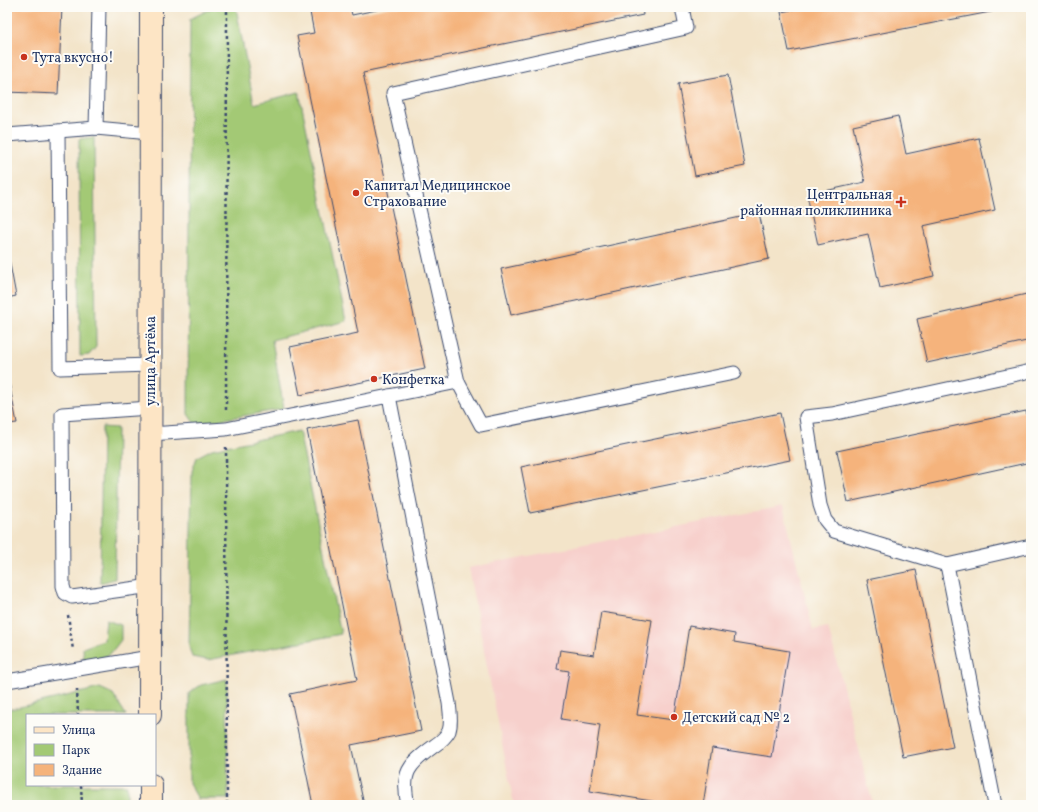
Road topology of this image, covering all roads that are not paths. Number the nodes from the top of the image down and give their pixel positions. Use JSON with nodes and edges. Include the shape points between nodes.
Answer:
{"nodes":[{"id":1,"x":99,"y":7,"type":"edge"},
{"id":2,"x":150,"y":7,"type":"edge"},
{"id":3,"x":682,"y":7,"type":"edge"},
{"id":4,"x":96,"y":128,"type":"junction"},
{"id":5,"x":58,"y":131,"type":"junction"},
{"id":6,"x":150,"y":133,"type":"junction"},
{"id":7,"x":7,"y":135,"type":"edge"},
{"id":8,"x":149,"y":365,"type":"junction"},
{"id":9,"x":1031,"y":370,"type":"edge"},
{"id":10,"x":734,"y":373,"type":"dead end"},
{"id":11,"x":458,"y":382,"type":"junction"},
{"id":12,"x":389,"y":396,"type":"junction"},
{"id":13,"x":150,"y":408,"type":"junction"},
{"id":14,"x":150,"y":434,"type":"junction"},
{"id":15,"x":1031,"y":546,"type":"edge"},
{"id":16,"x":947,"y":565,"type":"junction"},
{"id":17,"x":151,"y":586,"type":"junction"},
{"id":18,"x":150,"y":657,"type":"junction"},
{"id":19,"x":7,"y":681,"type":"edge"},
{"id":20,"x":150,"y":714,"type":"edge"},
{"id":21,"x":151,"y":786,"type":"edge"},
{"id":22,"x":151,"y":805,"type":"edge"},
{"id":23,"x":408,"y":805,"type":"edge"},
{"id":24,"x":995,"y":805,"type":"edge"}],
"edges":[{"from":1,"to":4,"type":"lane"},
{"from":2,"to":6,"type":"main road","name":"улица Артёма"},
{"from":3,"to":11,"type":"lane","via":[[686,28],[393,93]]},
{"from":4,"to":5,"type":"lane"},
{"from":4,"to":6,"type":"lane"},
{"from":5,"to":7,"type":"lane"},
{"from":5,"to":8,"type":"lane","via":[[60,368]]},
{"from":6,"to":8,"type":"main road","name":"улица Артёма"},
{"from":8,"to":13,"type":"main road","name":"улица Артёма"},
{"from":9,"to":16,"type":"lane","via":[[832,414],[806,417],[820,505],[825,520],[834,531]]},
{"from":10,"to":11,"type":"lane","via":[[481,425]]},
{"from":11,"to":12,"type":"lane"},
{"from":12,"to":14,"type":"lane","via":[[226,429]]},
{"from":12,"to":23,"type":"lane","via":[[451,721],[448,732],[440,742],[408,769],[404,786]]},
{"from":13,"to":14,"type":"main road","name":"улица Артёма"},
{"from":13,"to":17,"type":"lane","via":[[62,414],[65,593],[72,597]]},
{"from":14,"to":17,"type":"main road","name":"улица Артёма"},
{"from":15,"to":16,"type":"lane"},
{"from":16,"to":24,"type":"lane"},
{"from":17,"to":18,"type":"main road","name":"улица Артёма"},
{"from":18,"to":19,"type":"lane"},
{"from":18,"to":20,"type":"main road","name":"улица Артёма"},
{"from":21,"to":22,"type":"main road"}]}
